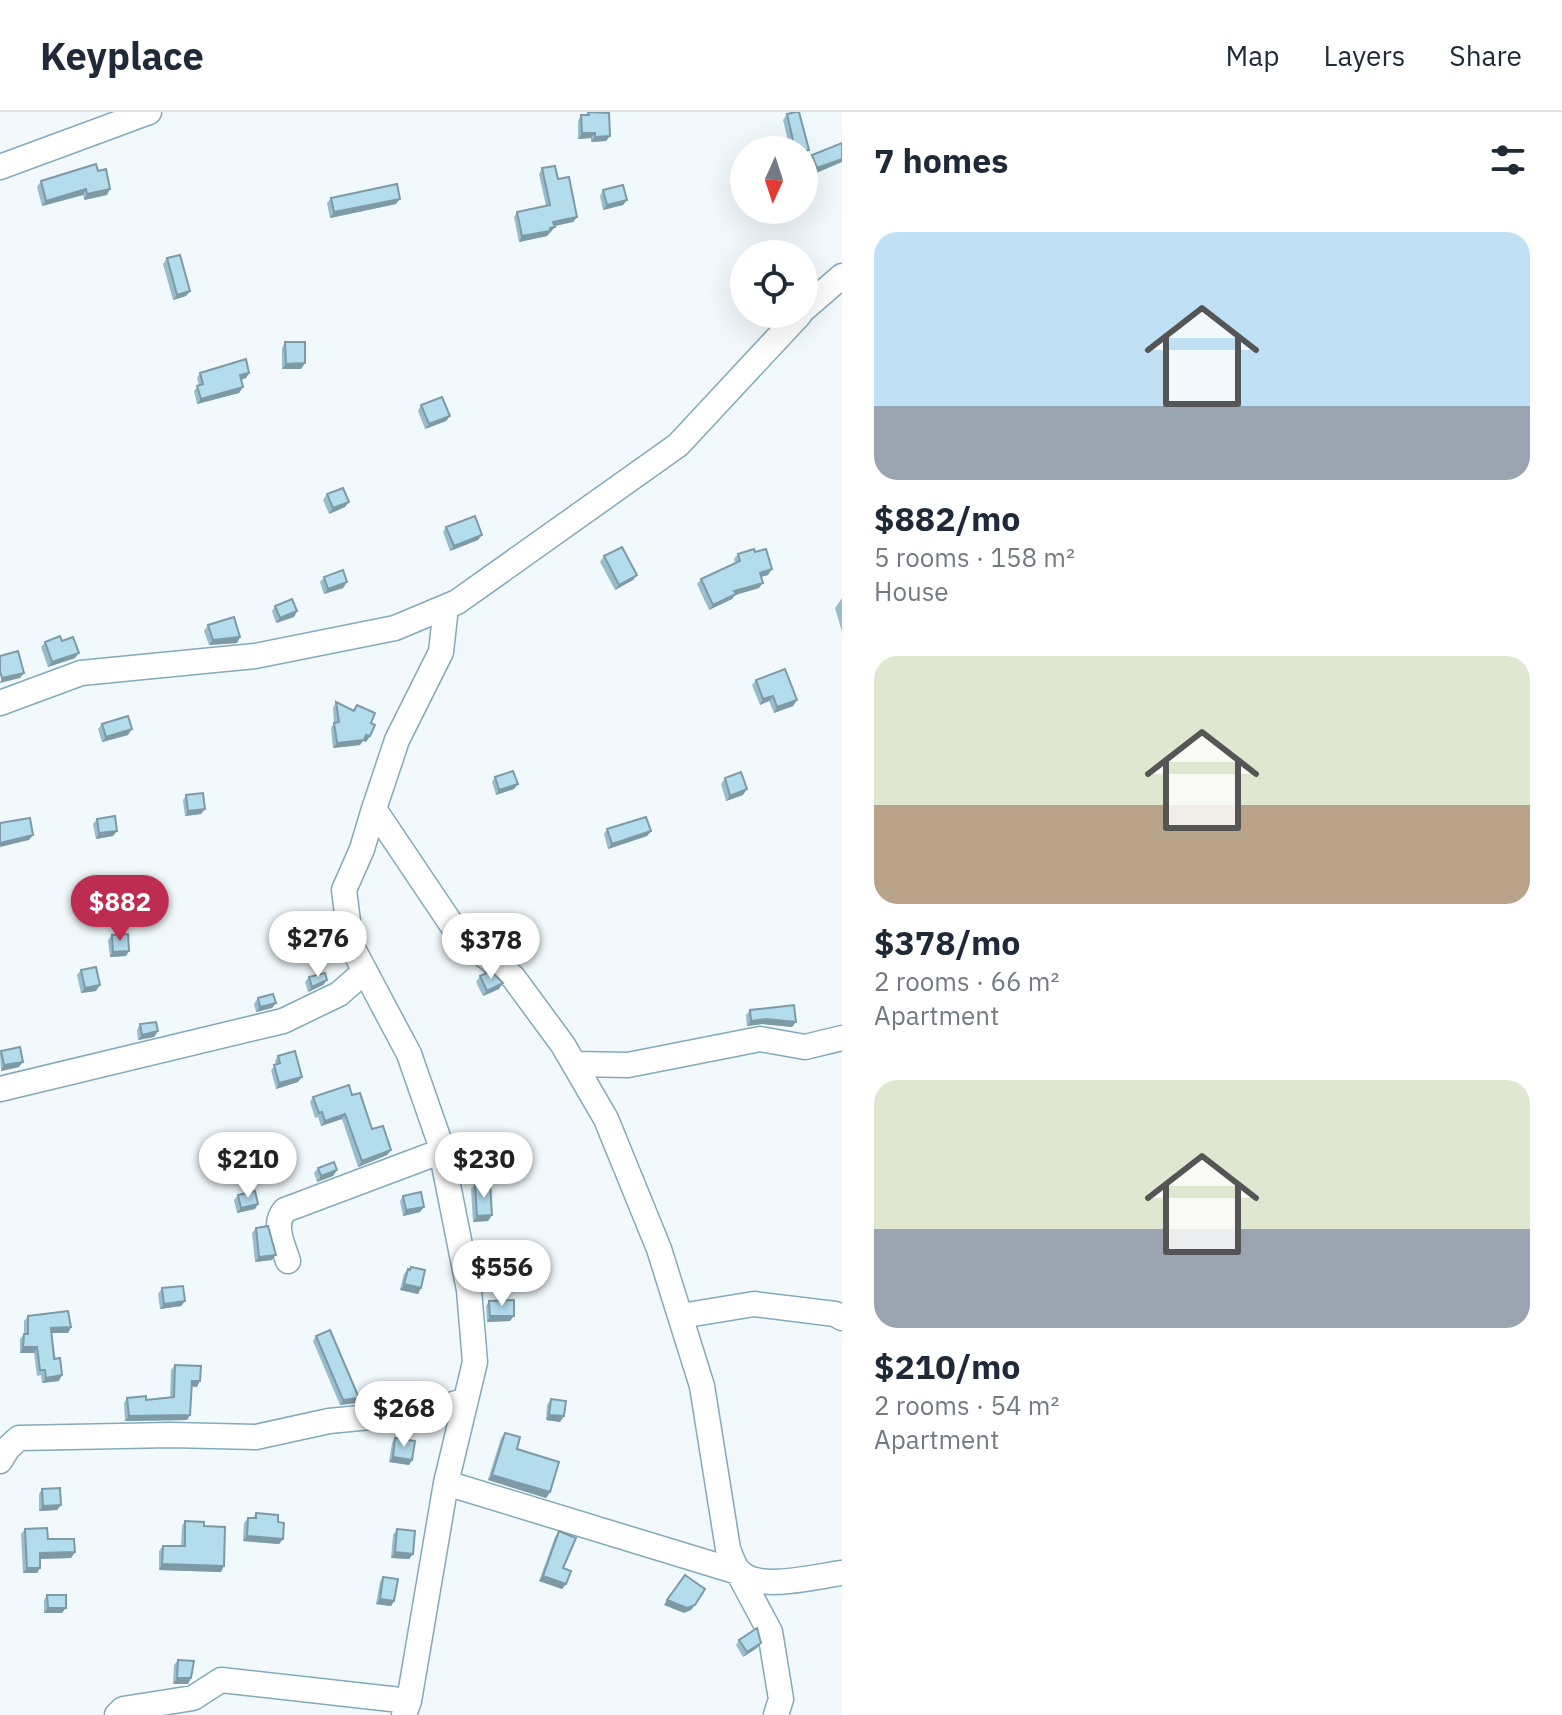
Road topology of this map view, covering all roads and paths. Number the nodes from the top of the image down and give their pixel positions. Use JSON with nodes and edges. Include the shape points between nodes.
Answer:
{"nodes":[{"id":1,"x":149,"y":112,"type":"edge"},
{"id":2,"x":0,"y":167,"type":"edge"},
{"id":3,"x":842,"y":276,"type":"edge"},
{"id":4,"x":818,"y":297,"type":"edge"},
{"id":5,"x":787,"y":328,"type":"edge"},
{"id":6,"x":446,"y":607,"type":"junction"},
{"id":7,"x":0,"y":703,"type":"edge"},
{"id":8,"x":374,"y":809,"type":"junction"},
{"id":9,"x":365,"y":971,"type":"junction"},
{"id":10,"x":842,"y":1038,"type":"edge"},
{"id":11,"x":574,"y":1064,"type":"junction"},
{"id":12,"x":0,"y":1089,"type":"edge"},
{"id":13,"x":442,"y":1151,"type":"junction"},
{"id":14,"x":288,"y":1261,"type":"dead end"},
{"id":15,"x":681,"y":1316,"type":"junction"},
{"id":16,"x":842,"y":1318,"type":"edge"},
{"id":17,"x":466,"y":1400,"type":"junction"},
{"id":18,"x":0,"y":1461,"type":"edge"},
{"id":19,"x":446,"y":1483,"type":"junction"},
{"id":20,"x":738,"y":1572,"type":"junction"},
{"id":21,"x":842,"y":1573,"type":"edge"},
{"id":22,"x":407,"y":1708,"type":"edge"},
{"id":23,"x":117,"y":1715,"type":"edge"},
{"id":24,"x":776,"y":1715,"type":"edge"}],
"edges":[{"from":1,"to":2,"type":"street"},
{"from":3,"to":4,"type":"street"},
{"from":5,"to":6,"type":"street","via":[[678,445]]},
{"from":6,"to":7,"type":"street","via":[[395,628],[255,656],[81,673]]},
{"from":6,"to":8,"type":"street","via":[[441,652],[397,740]]},
{"from":8,"to":9,"type":"street","via":[[344,890],[351,945]]},
{"from":8,"to":11,"type":"street","via":[[460,937],[513,977]]},
{"from":9,"to":12,"type":"street","via":[[339,994],[283,1021]]},
{"from":9,"to":13,"type":"street","via":[[409,1054]]},
{"from":10,"to":11,"type":"street","via":[[805,1047],[760,1039],[628,1065]]},
{"from":11,"to":15,"type":"street","via":[[606,1119],[637,1190]]},
{"from":13,"to":14,"type":"street","via":[[285,1210],[278,1226]]},
{"from":13,"to":17,"type":"street","via":[[469,1290],[475,1362]]},
{"from":15,"to":16,"type":"street","via":[[754,1304]]},
{"from":15,"to":20,"type":"street","via":[[702,1386],[728,1549]]},
{"from":17,"to":18,"type":"street","via":[[432,1411],[329,1421],[256,1437],[19,1438]]},
{"from":17,"to":19,"type":"street"},
{"from":19,"to":20,"type":"street"},
{"from":19,"to":22,"type":"street"},
{"from":20,"to":21,"type":"street","via":[[768,1582]]},
{"from":20,"to":24,"type":"street","via":[[770,1632],[781,1699]]},
{"from":22,"to":23,"type":"street","via":[[221,1680],[193,1698],[123,1709]]}]}
